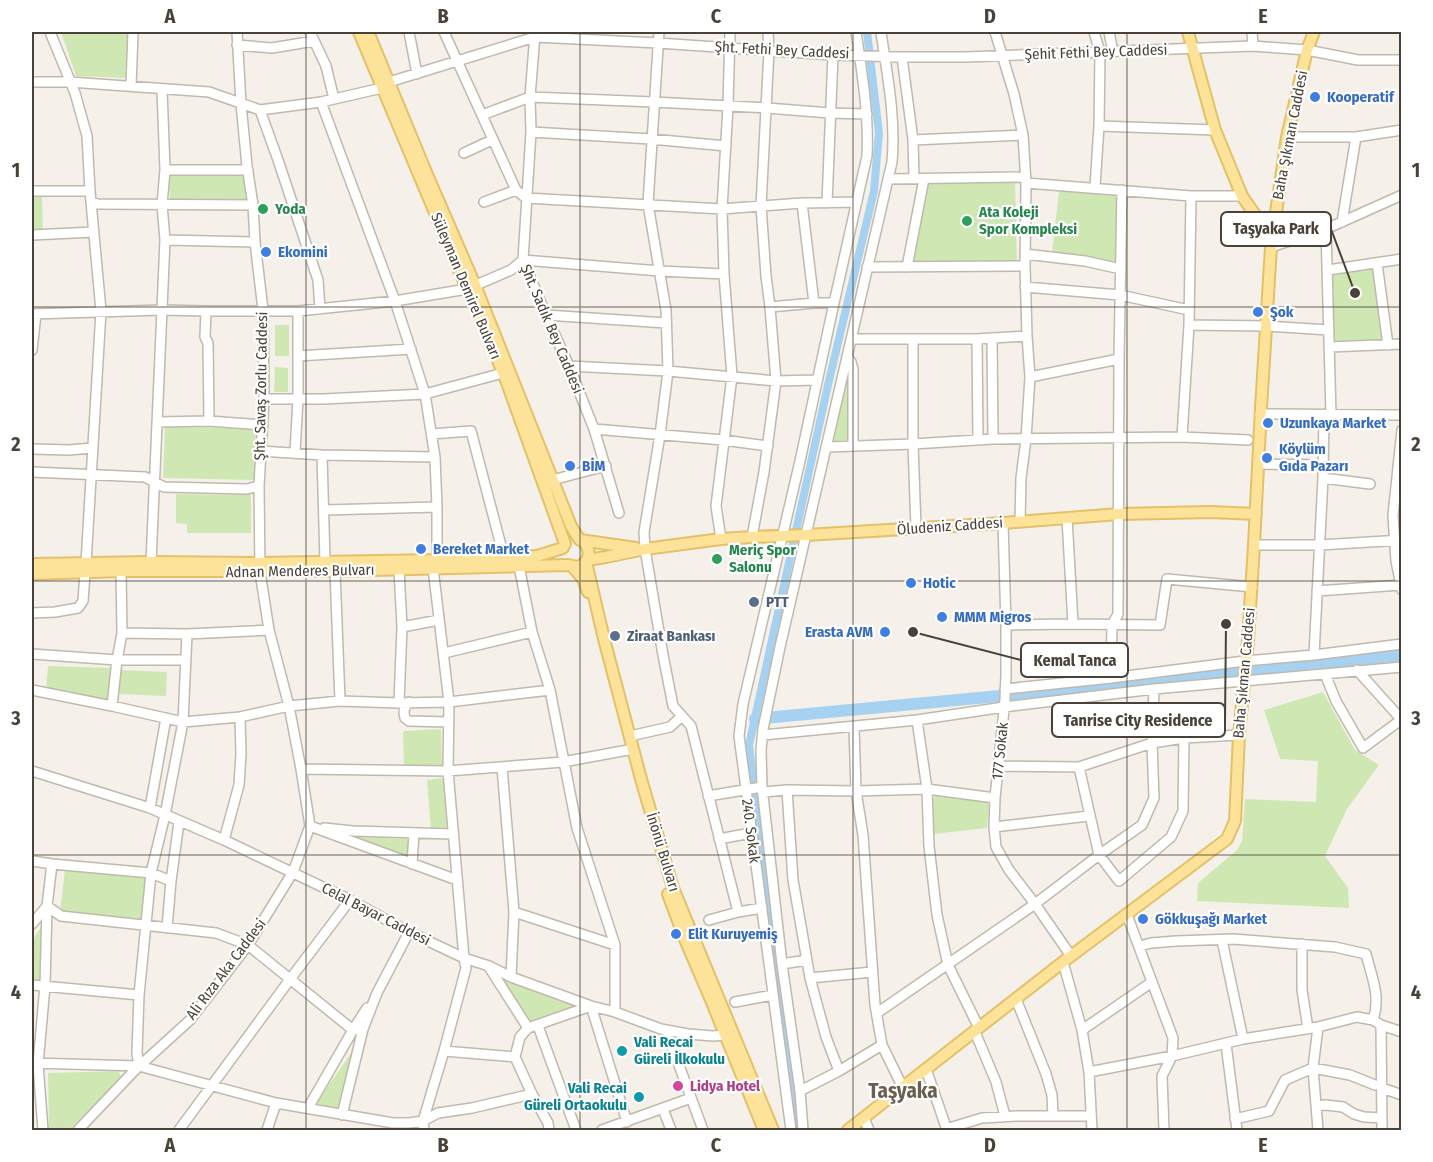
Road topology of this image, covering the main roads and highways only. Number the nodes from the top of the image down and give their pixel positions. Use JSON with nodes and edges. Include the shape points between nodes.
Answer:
{"nodes":[{"id":1,"x":359,"y":32,"type":"edge"},
{"id":2,"x":368,"y":32,"type":"edge"},
{"id":3,"x":1188,"y":32,"type":"edge"},
{"id":4,"x":1314,"y":32,"type":"edge"},
{"id":5,"x":385,"y":85,"type":"junction"},
{"id":6,"x":1271,"y":243,"type":"junction"},
{"id":7,"x":471,"y":287,"type":"junction"},
{"id":8,"x":1256,"y":514,"type":"junction"},
{"id":9,"x":581,"y":540,"type":"junction"},
{"id":10,"x":564,"y":546,"type":"junction"},
{"id":11,"x":645,"y":549,"type":"junction"},
{"id":12,"x":587,"y":561,"type":"junction"},
{"id":13,"x":32,"y":564,"type":"edge"},
{"id":14,"x":435,"y":564,"type":"junction"},
{"id":15,"x":570,"y":566,"type":"junction"},
{"id":16,"x":259,"y":567,"type":"junction"},
{"id":17,"x":86,"y":568,"type":"junction"},
{"id":18,"x":32,"y":573,"type":"edge"},
{"id":19,"x":639,"y":780,"type":"junction"},
{"id":20,"x":729,"y":1034,"type":"junction"},
{"id":21,"x":764,"y":1131,"type":"edge"},
{"id":22,"x":774,"y":1131,"type":"edge"},
{"id":23,"x":848,"y":1131,"type":"edge"}],
"edges":[{"from":1,"to":5,"type":"main road","name":"Süleyman Demirel Bulvarı"},
{"from":2,"to":5,"type":"main road","name":"Süleyman Demirel Bulvarı"},
{"from":3,"to":6,"type":"main road","via":[[1215,130],[1242,196]]},
{"from":4,"to":6,"type":"main road","name":"Baha Şıkman Caddesi","via":[[1287,137]]},
{"from":5,"to":7,"type":"main road","name":"Süleyman Demirel Bulvarı"},
{"from":6,"to":8,"type":"main road","name":"Baha Şıkman Caddesi"},
{"from":7,"to":9,"type":"main road","name":"Süleyman Demirel Bulvarı","via":[[509,369],[571,526]]},
{"from":7,"to":10,"type":"main road","name":"Süleyman Demirel Bulvarı","via":[[472,300],[503,373]]},
{"from":8,"to":11,"type":"main road","name":"Öludeniz Caddesi","via":[[1119,514],[721,539]]},
{"from":8,"to":23,"type":"main road","name":"Baha Şıkman Caddesi","via":[[1235,821],[1227,839]]},
{"from":9,"to":10,"type":"main road","name":"Adnan Menderes Bulvarı","via":[[569,541]]},
{"from":9,"to":11,"type":"main road","name":"Adnan Menderes Bulvarı"},
{"from":9,"to":12,"type":"main road","via":[[589,551]]},
{"from":10,"to":14,"type":"main road","name":"Adnan Menderes Bulvarı","via":[[537,556]]},
{"from":10,"to":15,"type":"main road","via":[[562,557]]},
{"from":11,"to":12,"type":"main road","name":"Adnan Menderes Bulvarı"},
{"from":12,"to":15,"type":"main road","name":"Adnan Menderes Bulvarı","via":[[578,567]]},
{"from":12,"to":19,"type":"main road","name":"İnönü Bulvarı"},
{"from":13,"to":17,"type":"main road","name":"Adnan Menderes Bulvarı"},
{"from":14,"to":15,"type":"main road","name":"Adnan Menderes Bulvarı"},
{"from":14,"to":16,"type":"main road","name":"Adnan Menderes Bulvarı","via":[[325,561]]},
{"from":14,"to":16,"type":"main road","name":"Adnan Menderes Bulvarı","via":[[335,571]]},
{"from":15,"to":19,"type":"main road","name":"İnönü Bulvarı","via":[[588,592]]},
{"from":16,"to":17,"type":"main road","name":"Adnan Menderes Bulvarı","via":[[121,572]]},
{"from":16,"to":17,"type":"main road","name":"Adnan Menderes Bulvarı","via":[[151,562]]},
{"from":17,"to":18,"type":"main road","name":"Adnan Menderes Bulvarı"},
{"from":19,"to":20,"type":"main road","name":"İnönü Bulvarı","via":[[673,888]]},
{"from":20,"to":21,"type":"main road","name":"İnönü Bulvarı"},
{"from":20,"to":22,"type":"main road","name":"İnönü Bulvarı"}]}
